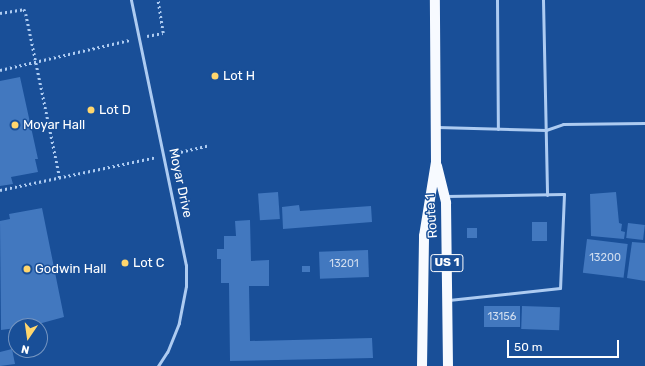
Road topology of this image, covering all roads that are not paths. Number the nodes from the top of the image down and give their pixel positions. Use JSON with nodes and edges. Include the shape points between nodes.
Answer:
{"nodes":[{"id":1,"x":131,"y":0,"type":"edge"},
{"id":2,"x":434,"y":0,"type":"edge"},
{"id":3,"x":496,"y":0,"type":"edge"},
{"id":4,"x":543,"y":0,"type":"edge"},
{"id":5,"x":645,"y":123,"type":"edge"},
{"id":6,"x":435,"y":127,"type":"junction"},
{"id":7,"x":498,"y":129,"type":"junction"},
{"id":8,"x":546,"y":130,"type":"junction"},
{"id":9,"x":436,"y":162,"type":"junction"},
{"id":10,"x":547,"y":195,"type":"junction"},
{"id":11,"x":446,"y":196,"type":"junction"},
{"id":12,"x":447,"y":301,"type":"junction"},
{"id":13,"x":158,"y":366,"type":"edge"},
{"id":14,"x":422,"y":366,"type":"edge"},
{"id":15,"x":448,"y":366,"type":"edge"}],
"edges":[{"from":1,"to":13,"type":"lane","name":"Moyar Drive","via":[[186,265],[186,286],[174,336]]},
{"from":2,"to":6,"type":"main road","name":"Route 1","number":"US 1"},
{"from":3,"to":7,"type":"lane"},
{"from":4,"to":8,"type":"lane"},
{"from":5,"to":8,"type":"lane","via":[[563,124]]},
{"from":6,"to":7,"type":"lane"},
{"from":6,"to":9,"type":"main road","name":"Route 1","number":"US 1"},
{"from":7,"to":8,"type":"lane"},
{"from":8,"to":10,"type":"lane"},
{"from":9,"to":11,"type":"main road","name":"Route 1","number":"US 1"},
{"from":9,"to":14,"type":"main road","name":"Route 1","number":"US 1","via":[[424,236]]},
{"from":10,"to":11,"type":"lane"},
{"from":10,"to":12,"type":"lane","via":[[564,194],[560,288]]},
{"from":11,"to":12,"type":"main road","name":"Route 1","number":"US 1"},
{"from":12,"to":15,"type":"main road","name":"Route 1","number":"US 1"}]}
